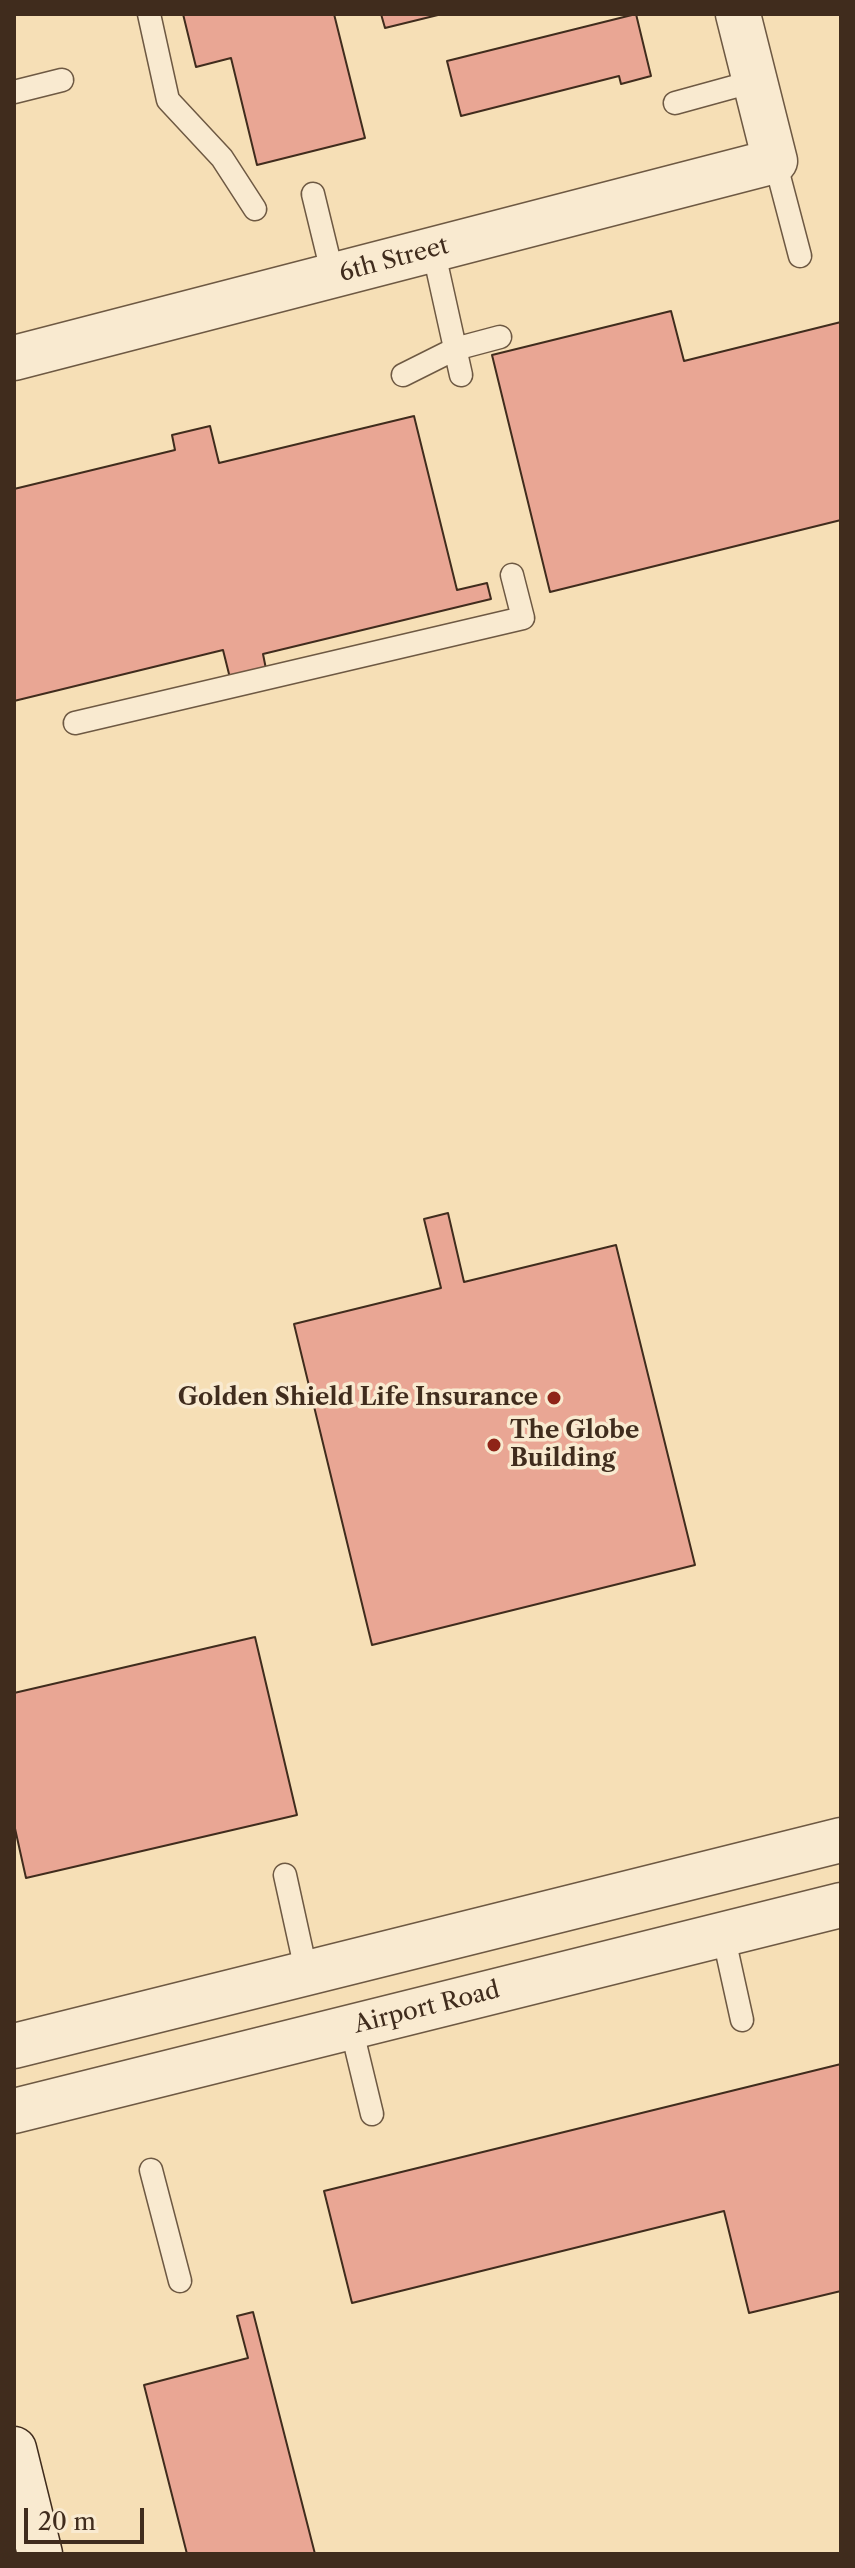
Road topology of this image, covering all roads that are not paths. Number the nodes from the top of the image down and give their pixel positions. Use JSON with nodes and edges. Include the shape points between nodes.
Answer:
{"nodes":[{"id":1,"x":149,"y":14,"type":"edge"},
{"id":2,"x":738,"y":14,"type":"edge"},
{"id":3,"x":62,"y":80,"type":"dead end"},
{"id":4,"x":755,"y":81,"type":"junction"},
{"id":5,"x":14,"y":92,"type":"edge"},
{"id":6,"x":675,"y":103,"type":"dead end"},
{"id":7,"x":775,"y":161,"type":"junction"},
{"id":8,"x":313,"y":194,"type":"dead end"},
{"id":9,"x":255,"y":209,"type":"dead end"},
{"id":10,"x":433,"y":249,"type":"junction"},
{"id":11,"x":800,"y":256,"type":"dead end"},
{"id":12,"x":333,"y":276,"type":"junction"},
{"id":13,"x":500,"y":337,"type":"dead end"},
{"id":14,"x":455,"y":349,"type":"junction"},
{"id":15,"x":14,"y":358,"type":"edge"},
{"id":16,"x":403,"y":375,"type":"dead end"},
{"id":17,"x":461,"y":375,"type":"dead end"},
{"id":18,"x":512,"y":575,"type":"dead end"},
{"id":19,"x":75,"y":723,"type":"dead end"},
{"id":20,"x":841,"y":1840,"type":"edge"},
{"id":21,"x":285,"y":1875,"type":"dead end"},
{"id":22,"x":841,"y":1905,"type":"edge"},
{"id":23,"x":723,"y":1934,"type":"junction"},
{"id":24,"x":307,"y":1975,"type":"junction"},
{"id":25,"x":742,"y":2020,"type":"dead end"},
{"id":26,"x":351,"y":2027,"type":"junction"},
{"id":27,"x":14,"y":2046,"type":"edge"},
{"id":28,"x":14,"y":2111,"type":"edge"},
{"id":29,"x":372,"y":2114,"type":"dead end"},
{"id":30,"x":151,"y":2170,"type":"dead end"},
{"id":31,"x":180,"y":2281,"type":"dead end"},
{"id":32,"x":14,"y":2449,"type":"edge"},
{"id":33,"x":40,"y":2554,"type":"edge"}],
"edges":[{"from":1,"to":9,"type":"lane","via":[[168,100],[222,158]]},
{"from":2,"to":4,"type":"street"},
{"from":3,"to":5,"type":"lane"},
{"from":4,"to":6,"type":"lane"},
{"from":4,"to":7,"type":"street"},
{"from":7,"to":10,"type":"street","name":"6th Street"},
{"from":7,"to":11,"type":"lane"},
{"from":8,"to":12,"type":"lane"},
{"from":10,"to":12,"type":"street","name":"6th Street"},
{"from":10,"to":14,"type":"lane"},
{"from":12,"to":15,"type":"street","name":"6th Street"},
{"from":13,"to":14,"type":"lane"},
{"from":14,"to":16,"type":"lane"},
{"from":14,"to":17,"type":"lane"},
{"from":18,"to":19,"type":"lane","via":[[523,618]]},
{"from":20,"to":24,"type":"street"},
{"from":21,"to":24,"type":"lane"},
{"from":22,"to":23,"type":"street","name":"Airport Road"},
{"from":23,"to":25,"type":"lane"},
{"from":23,"to":26,"type":"street","name":"Airport Road"},
{"from":24,"to":27,"type":"street"},
{"from":26,"to":28,"type":"street","name":"Airport Road"},
{"from":26,"to":29,"type":"lane"},
{"from":30,"to":31,"type":"lane"},
{"from":32,"to":33,"type":"street"}]}
